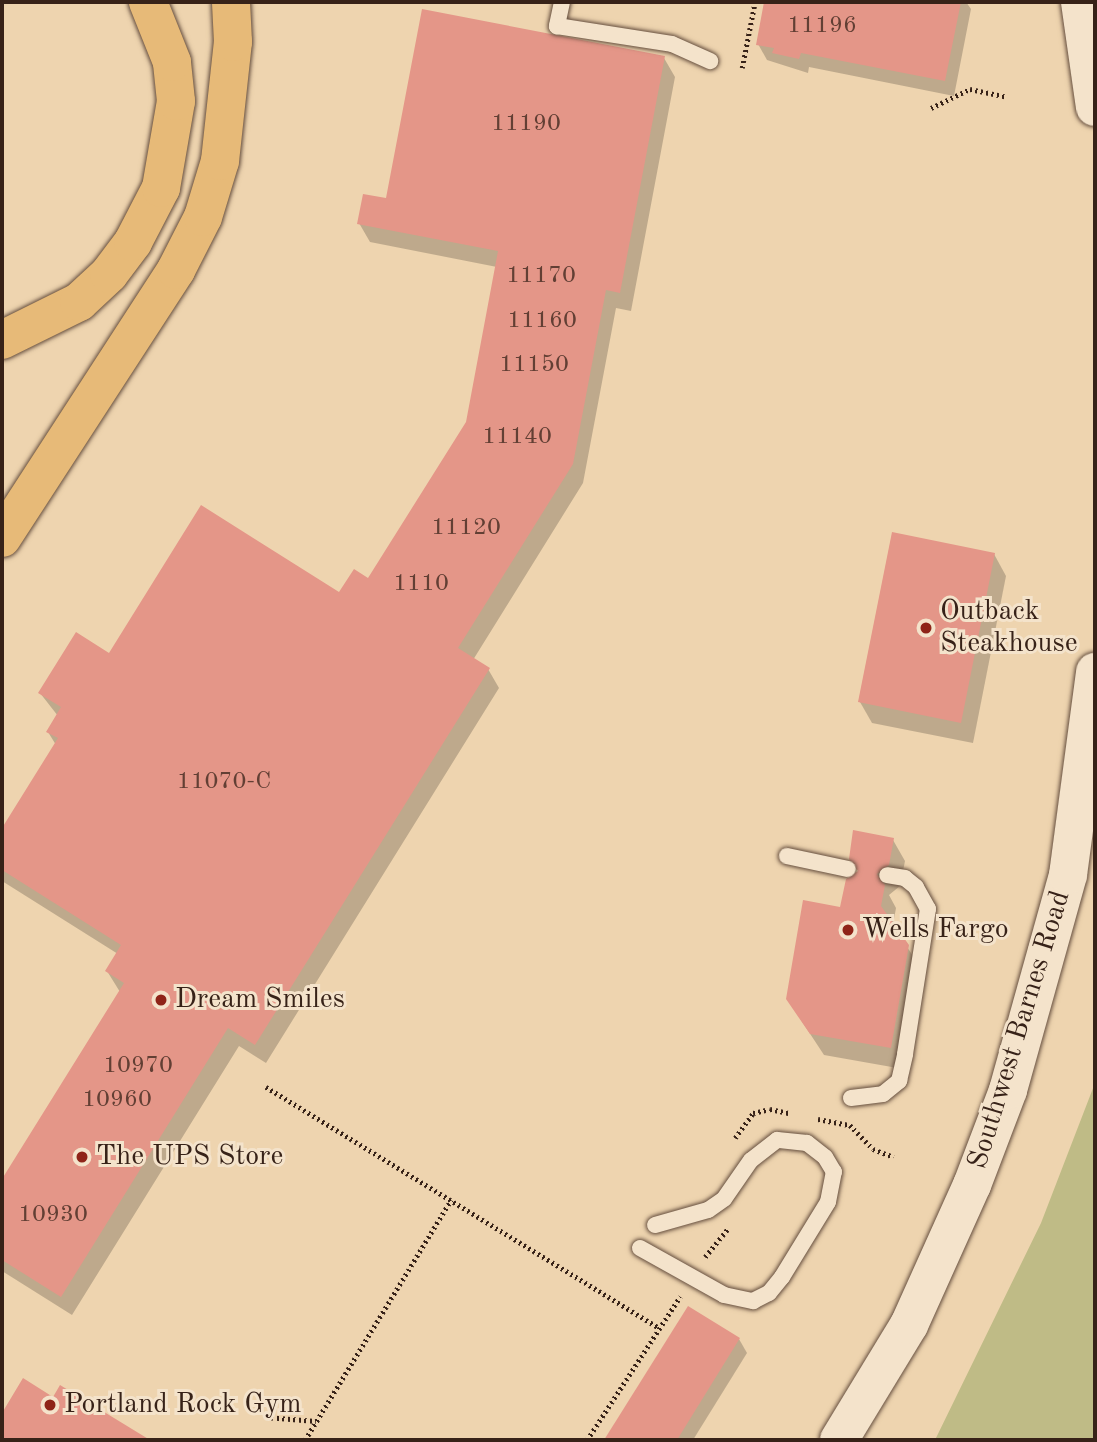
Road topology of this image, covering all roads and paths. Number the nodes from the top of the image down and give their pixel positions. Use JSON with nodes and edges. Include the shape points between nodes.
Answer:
{"nodes":[{"id":1,"x":148,"y":2,"type":"edge"},
{"id":2,"x":231,"y":2,"type":"edge"},
{"id":3,"x":246,"y":2,"type":"edge"},
{"id":4,"x":562,"y":2,"type":"edge"},
{"id":5,"x":755,"y":2,"type":"edge"},
{"id":6,"x":1080,"y":2,"type":"edge"},
{"id":7,"x":233,"y":42,"type":"junction"},
{"id":8,"x":710,"y":61,"type":"dead end"},
{"id":9,"x":742,"y":68,"type":"dead end"},
{"id":10,"x":1007,"y":97,"type":"dead end"},
{"id":11,"x":1095,"y":107,"type":"edge"},
{"id":12,"x":931,"y":108,"type":"dead end"},
{"id":13,"x":2,"y":340,"type":"edge"},
{"id":14,"x":2,"y":537,"type":"edge"},
{"id":15,"x":1095,"y":672,"type":"edge"},
{"id":16,"x":788,"y":856,"type":"dead end"},
{"id":17,"x":848,"y":869,"type":"dead end"},
{"id":18,"x":887,"y":875,"type":"dead end"},
{"id":19,"x":265,"y":1087,"type":"dead end"},
{"id":20,"x":851,"y":1098,"type":"dead end"},
{"id":21,"x":873,"y":1149,"type":"dead end"},
{"id":22,"x":894,"y":1157,"type":"dead end"},
{"id":23,"x":451,"y":1200,"type":"junction"},
{"id":24,"x":655,"y":1224,"type":"dead end"},
{"id":25,"x":640,"y":1248,"type":"dead end"},
{"id":26,"x":660,"y":1328,"type":"dead end"},
{"id":27,"x":266,"y":1417,"type":"dead end"},
{"id":28,"x":316,"y":1421,"type":"junction"},
{"id":29,"x":306,"y":1440,"type":"edge"},
{"id":30,"x":839,"y":1440,"type":"edge"}],
"edges":[{"from":1,"to":13,"type":"highway","via":[[172,62],[176,101],[160,188],[133,242],[109,274],[79,302]]},
{"from":2,"to":7,"type":"highway"},
{"from":3,"to":7,"type":"highway"},
{"from":4,"to":8,"type":"lane","via":[[557,26],[672,44]]},
{"from":5,"to":9,"type":"path"},
{"from":6,"to":11,"type":"main road"},
{"from":7,"to":14,"type":"highway","via":[[220,161],[203,217],[176,270]]},
{"from":10,"to":12,"type":"path","via":[[970,89]]},
{"from":15,"to":30,"type":"main road","name":"Southwest Barnes Road","via":[[1068,875],[1008,1090],[972,1185],[909,1325]]},
{"from":16,"to":17,"type":"lane"},
{"from":18,"to":20,"type":"lane","via":[[905,878],[916,887],[928,909],[905,1054],[899,1081],[883,1094]]},
{"from":19,"to":23,"type":"path"},
{"from":21,"to":22,"type":"path"},
{"from":23,"to":26,"type":"path"},
{"from":23,"to":28,"type":"path"},
{"from":24,"to":25,"type":"lane","via":[[708,1210],[724,1199],[751,1160],[777,1140],[807,1143],[825,1157],[834,1172],[828,1202],[782,1276],[769,1293],[753,1301],[724,1295]]},
{"from":27,"to":28,"type":"path"},
{"from":28,"to":29,"type":"path"}]}
